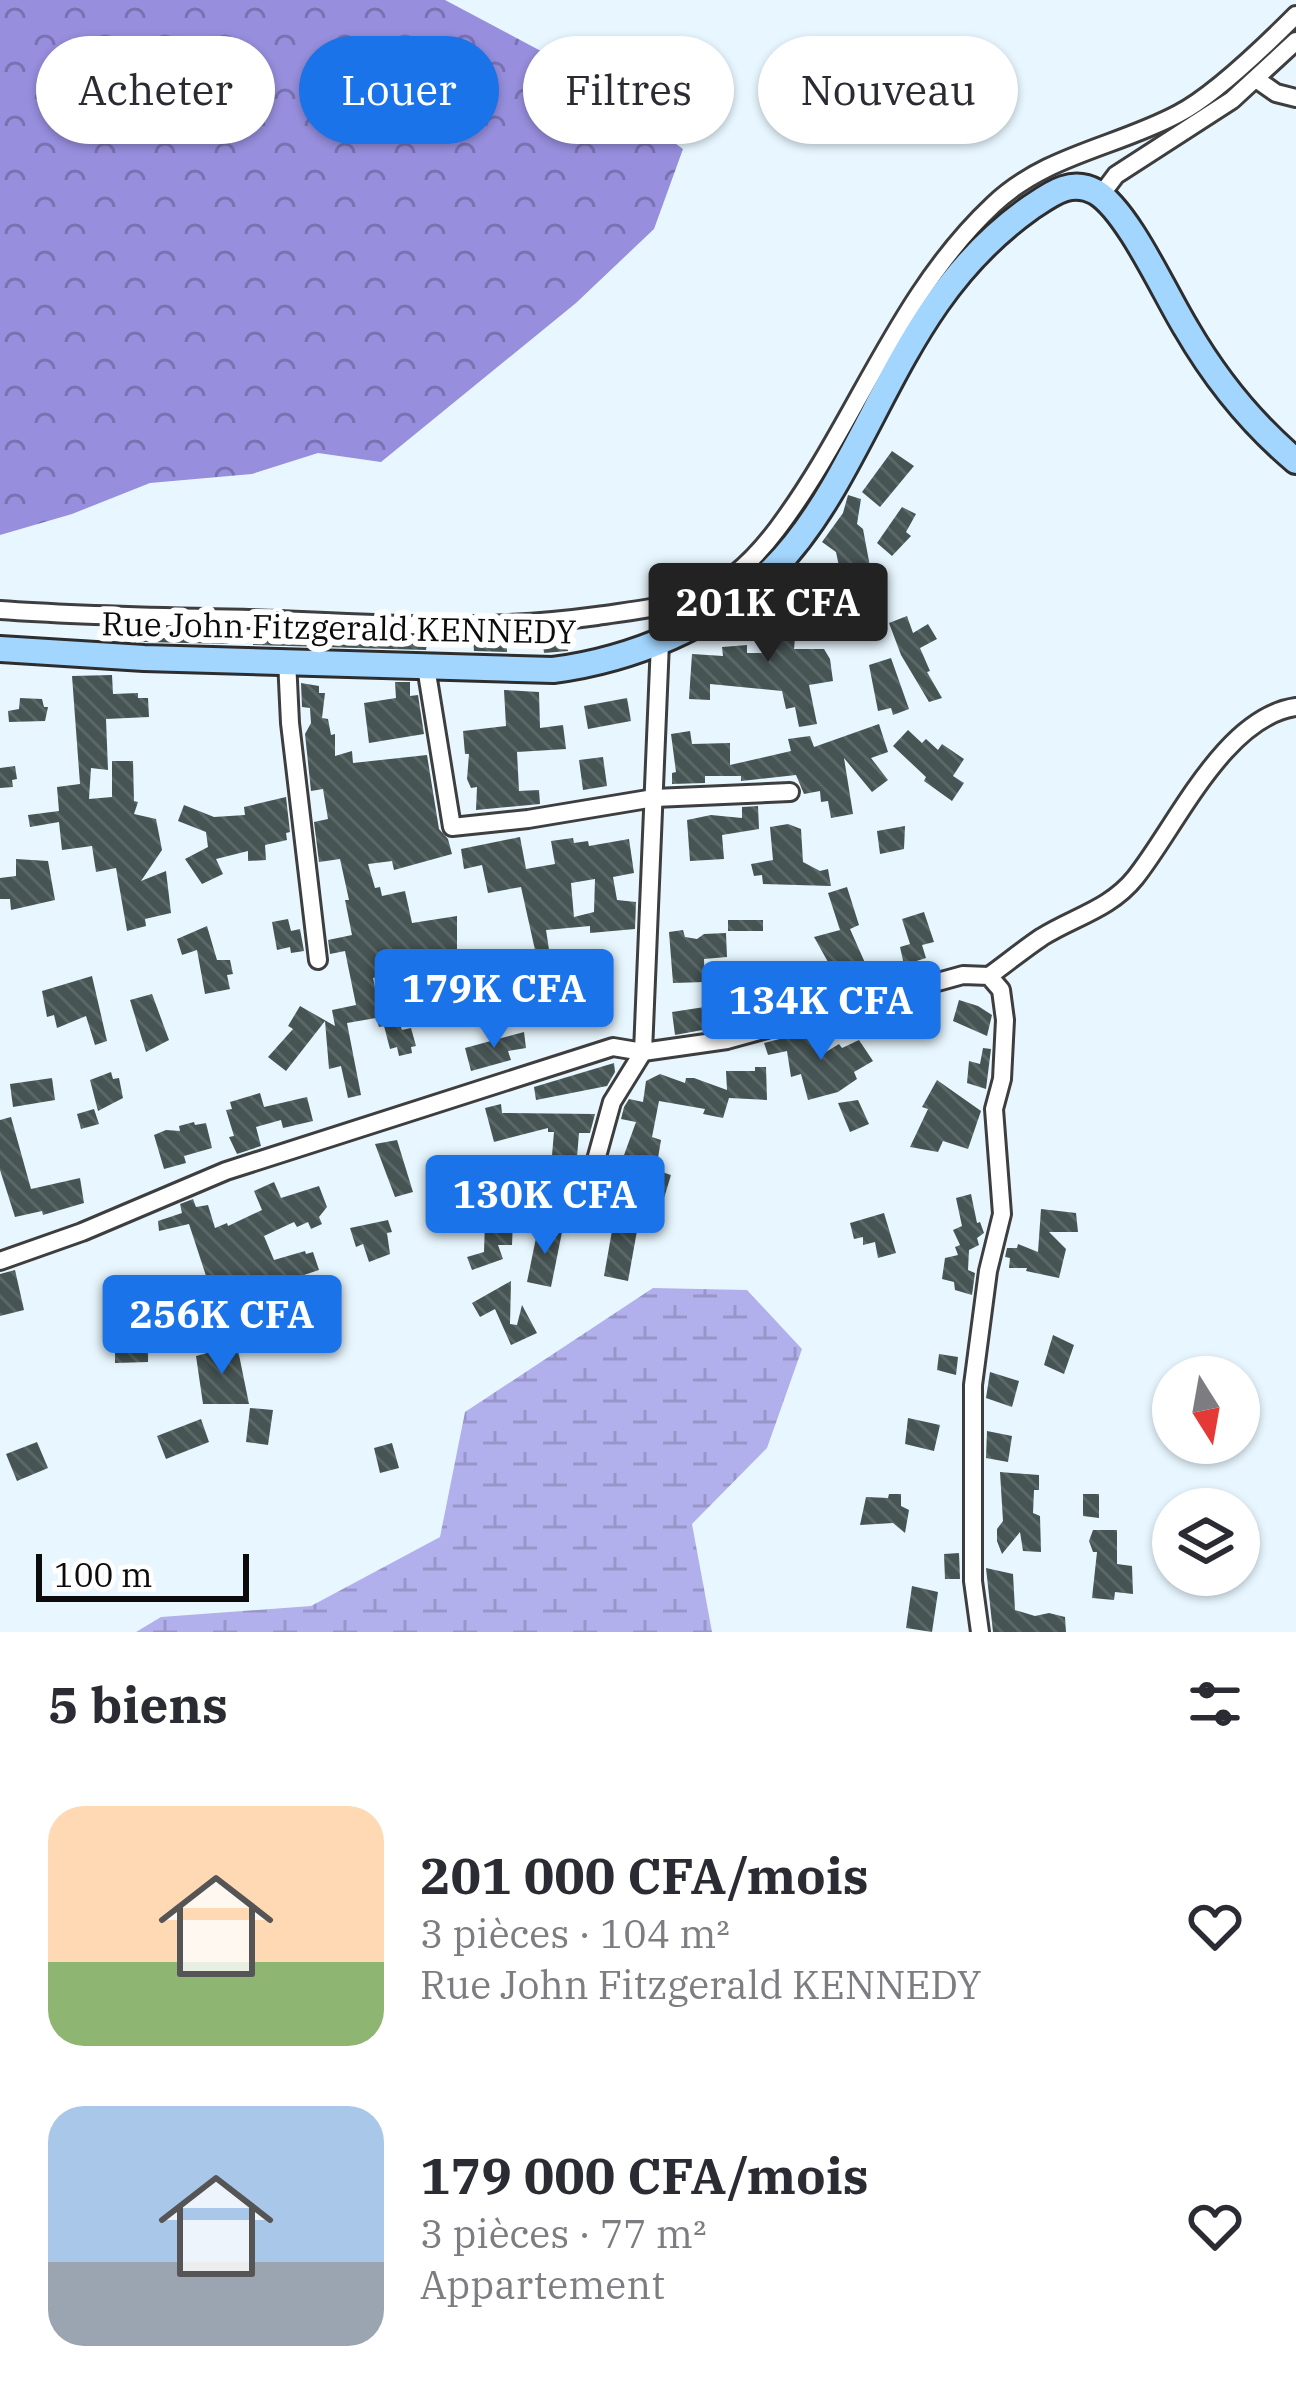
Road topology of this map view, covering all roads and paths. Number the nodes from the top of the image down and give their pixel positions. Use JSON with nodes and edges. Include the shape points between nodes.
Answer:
{"nodes":[{"id":1,"x":1296,"y":15,"type":"edge"},
{"id":2,"x":1296,"y":41,"type":"edge"},
{"id":3,"x":1256,"y":79,"type":"junction"},
{"id":4,"x":1296,"y":98,"type":"edge"},
{"id":5,"x":1101,"y":195,"type":"junction"},
{"id":6,"x":1296,"y":460,"type":"edge"},
{"id":7,"x":0,"y":610,"type":"edge"},
{"id":8,"x":660,"y":642,"type":"junction"},
{"id":9,"x":0,"y":649,"type":"edge"},
{"id":10,"x":287,"y":660,"type":"junction"},
{"id":11,"x":426,"y":667,"type":"junction"},
{"id":12,"x":1296,"y":707,"type":"edge"},
{"id":13,"x":790,"y":792,"type":"dead end"},
{"id":14,"x":654,"y":798,"type":"junction"},
{"id":15,"x":318,"y":960,"type":"dead end"},
{"id":16,"x":989,"y":976,"type":"junction"},
{"id":17,"x":643,"y":1052,"type":"junction"},
{"id":18,"x":586,"y":1196,"type":"dead end"},
{"id":19,"x":0,"y":1261,"type":"edge"},
{"id":20,"x":980,"y":1632,"type":"edge"}],
"edges":[{"from":1,"to":7,"type":"street","via":[[1184,112],[1064,158],[992,206],[900,320],[860,401],[778,529],[739,572],[698,596],[504,627]]},
{"from":2,"to":3,"type":"street"},
{"from":3,"to":4,"type":"street"},
{"from":3,"to":5,"type":"street","via":[[1116,175]]},
{"from":5,"to":6,"type":"street","via":[[1234,398]]},
{"from":5,"to":8,"type":"street","name":"Rue John Fitzgerald KENNEDY","via":[[1082,185],[1062,188],[956,273],[792,548],[752,587]]},
{"from":8,"to":11,"type":"street","name":"Rue John Fitzgerald KENNEDY","via":[[553,670]]},
{"from":8,"to":14,"type":"street"},
{"from":9,"to":10,"type":"street","name":"Rue John Fitzgerald KENNEDY"},
{"from":10,"to":11,"type":"street","name":"Rue John Fitzgerald KENNEDY"},
{"from":10,"to":15,"type":"street"},
{"from":11,"to":14,"type":"street","via":[[452,827]]},
{"from":12,"to":16,"type":"street","via":[[1250,727],[1205,776],[1133,881]]},
{"from":13,"to":14,"type":"street"},
{"from":14,"to":17,"type":"street"},
{"from":16,"to":17,"type":"street","via":[[962,975],[728,1040]]},
{"from":16,"to":20,"type":"street","via":[[1001,990],[1004,1019],[994,1109],[1002,1214],[973,1385]]},
{"from":17,"to":18,"type":"street","via":[[612,1102]]},
{"from":17,"to":19,"type":"street","via":[[613,1047],[303,1145]]}]}
